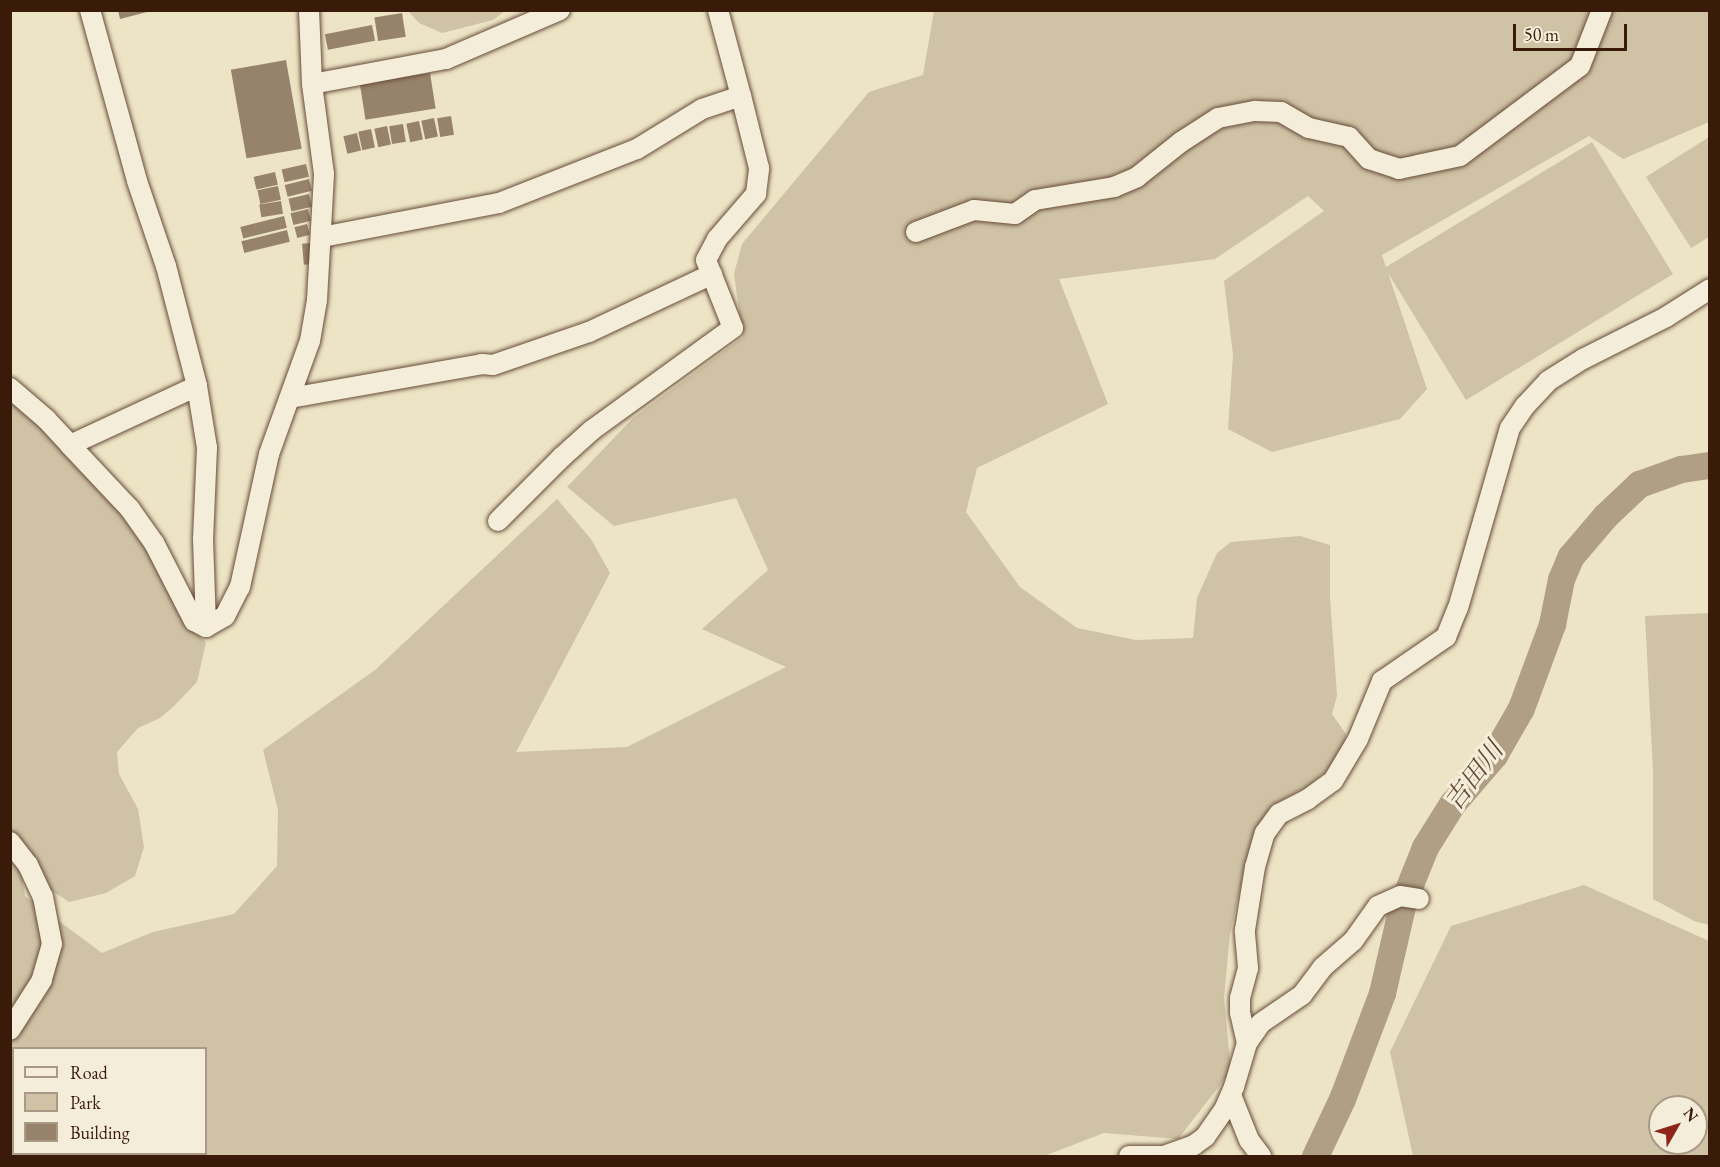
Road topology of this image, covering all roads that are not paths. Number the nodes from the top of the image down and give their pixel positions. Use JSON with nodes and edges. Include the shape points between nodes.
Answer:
{"nodes":[{"id":1,"x":90,"y":10,"type":"edge"},
{"id":2,"x":309,"y":10,"type":"edge"},
{"id":3,"x":560,"y":10,"type":"edge"},
{"id":4,"x":718,"y":10,"type":"edge"},
{"id":5,"x":1602,"y":10,"type":"edge"},
{"id":6,"x":312,"y":84,"type":"junction"},
{"id":7,"x":741,"y":96,"type":"junction"},
{"id":8,"x":916,"y":232,"type":"dead end"},
{"id":9,"x":322,"y":237,"type":"junction"},
{"id":10,"x":712,"y":274,"type":"junction"},
{"id":11,"x":1710,"y":289,"type":"edge"},
{"id":12,"x":197,"y":386,"type":"junction"},
{"id":13,"x":10,"y":388,"type":"edge"},
{"id":14,"x":290,"y":398,"type":"junction"},
{"id":15,"x":70,"y":445,"type":"junction"},
{"id":16,"x":498,"y":521,"type":"dead end"},
{"id":17,"x":206,"y":627,"type":"junction"},
{"id":18,"x":10,"y":842,"type":"edge"},
{"id":19,"x":1419,"y":899,"type":"dead end"},
{"id":20,"x":10,"y":1030,"type":"edge"},
{"id":21,"x":1247,"y":1043,"type":"junction"},
{"id":22,"x":1231,"y":1095,"type":"junction"},
{"id":23,"x":1129,"y":1156,"type":"edge"},
{"id":24,"x":1165,"y":1156,"type":"edge"},
{"id":25,"x":1261,"y":1156,"type":"edge"}],
"edges":[{"from":1,"to":12,"type":"street","via":[[136,181],[166,266]]},
{"from":2,"to":6,"type":"street"},
{"from":3,"to":6,"type":"street","via":[[446,59]]},
{"from":4,"to":7,"type":"street"},
{"from":5,"to":8,"type":"street","via":[[1580,66],[1461,156],[1399,169],[1369,159],[1349,137],[1309,128],[1281,112],[1255,111],[1218,118],[1137,177],[1114,187],[1035,200],[1015,214],[974,210]]},
{"from":6,"to":9,"type":"street","via":[[324,174]]},
{"from":7,"to":9,"type":"street","via":[[702,109],[637,149],[499,203]]},
{"from":7,"to":10,"type":"street","via":[[759,168],[756,194],[708,252],[706,260]]},
{"from":9,"to":14,"type":"street","via":[[310,341]]},
{"from":10,"to":14,"type":"street","via":[[589,332],[493,365]]},
{"from":10,"to":16,"type":"street","via":[[733,328],[592,430]]},
{"from":11,"to":21,"type":"street","via":[[1548,381],[1510,428],[1446,637],[1382,681],[1358,739],[1333,781],[1279,814],[1265,833],[1245,930],[1248,968],[1240,998]]},
{"from":12,"to":15,"type":"street"},
{"from":12,"to":17,"type":"street","via":[[207,448],[203,539]]},
{"from":13,"to":15,"type":"street"},
{"from":14,"to":17,"type":"street","via":[[269,454],[240,587],[225,616]]},
{"from":15,"to":17,"type":"street","via":[[130,509],[154,543],[194,621]]},
{"from":18,"to":20,"type":"street","via":[[28,865],[43,897],[52,944],[42,980]]},
{"from":19,"to":21,"type":"street","via":[[1400,896],[1378,906],[1353,941],[1323,967],[1302,995],[1261,1023]]},
{"from":21,"to":22,"type":"street"},
{"from":22,"to":24,"type":"street","via":[[1205,1137]]},
{"from":22,"to":25,"type":"street","via":[[1249,1140]]},
{"from":23,"to":24,"type":"street"}]}
